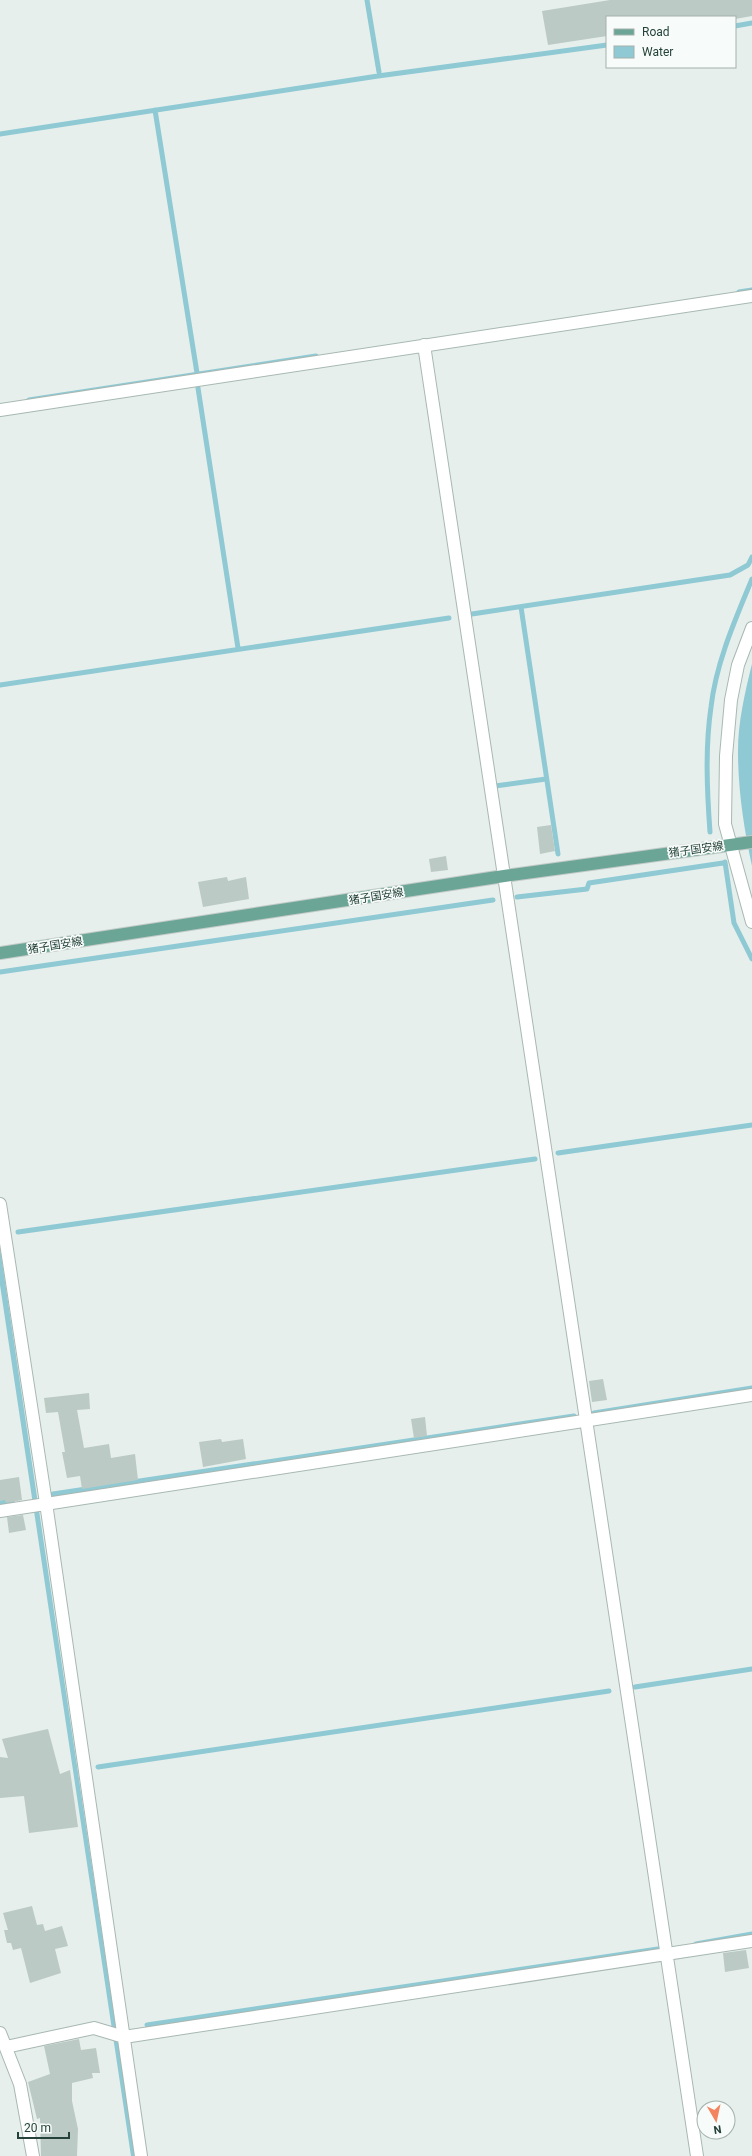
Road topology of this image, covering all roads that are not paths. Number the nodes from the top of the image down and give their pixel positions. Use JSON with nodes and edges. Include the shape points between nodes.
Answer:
{"nodes":[{"id":1,"x":752,"y":296,"type":"edge"},
{"id":2,"x":424,"y":345,"type":"junction"},
{"id":3,"x":0,"y":410,"type":"edge"},
{"id":4,"x":752,"y":628,"type":"edge"},
{"id":5,"x":752,"y":842,"type":"edge"},
{"id":6,"x":733,"y":844,"type":"junction"},
{"id":7,"x":504,"y":876,"type":"junction"},
{"id":8,"x":752,"y":922,"type":"edge"},
{"id":9,"x":0,"y":954,"type":"edge"},
{"id":10,"x":0,"y":1204,"type":"edge"},
{"id":11,"x":752,"y":1396,"type":"edge"},
{"id":12,"x":587,"y":1421,"type":"junction"},
{"id":13,"x":46,"y":1503,"type":"junction"},
{"id":14,"x":0,"y":1511,"type":"edge"},
{"id":15,"x":752,"y":1942,"type":"edge"},
{"id":16,"x":667,"y":1954,"type":"junction"},
{"id":17,"x":0,"y":2032,"type":"edge"},
{"id":18,"x":124,"y":2036,"type":"junction"},
{"id":19,"x":6,"y":2047,"type":"junction"},
{"id":20,"x":33,"y":2156,"type":"edge"},
{"id":21,"x":141,"y":2156,"type":"edge"},
{"id":22,"x":697,"y":2156,"type":"edge"}],
"edges":[{"from":1,"to":2,"type":"street"},
{"from":2,"to":3,"type":"street"},
{"from":2,"to":7,"type":"street"},
{"from":4,"to":6,"type":"street","via":[[738,664],[731,700],[726,756],[725,824]]},
{"from":5,"to":6,"type":"main road","name":"猪子国安線"},
{"from":6,"to":7,"type":"main road","name":"猪子国安線"},
{"from":6,"to":8,"type":"street"},
{"from":7,"to":9,"type":"main road","name":"猪子国安線"},
{"from":7,"to":12,"type":"street"},
{"from":10,"to":13,"type":"street"},
{"from":11,"to":12,"type":"street"},
{"from":12,"to":13,"type":"street"},
{"from":12,"to":16,"type":"street"},
{"from":13,"to":14,"type":"street"},
{"from":13,"to":18,"type":"street"},
{"from":15,"to":16,"type":"street"},
{"from":16,"to":18,"type":"street"},
{"from":16,"to":22,"type":"street"},
{"from":17,"to":19,"type":"street"},
{"from":18,"to":19,"type":"street","via":[[94,2028]]},
{"from":18,"to":21,"type":"street"},
{"from":19,"to":20,"type":"street","via":[[20,2084]]}]}
